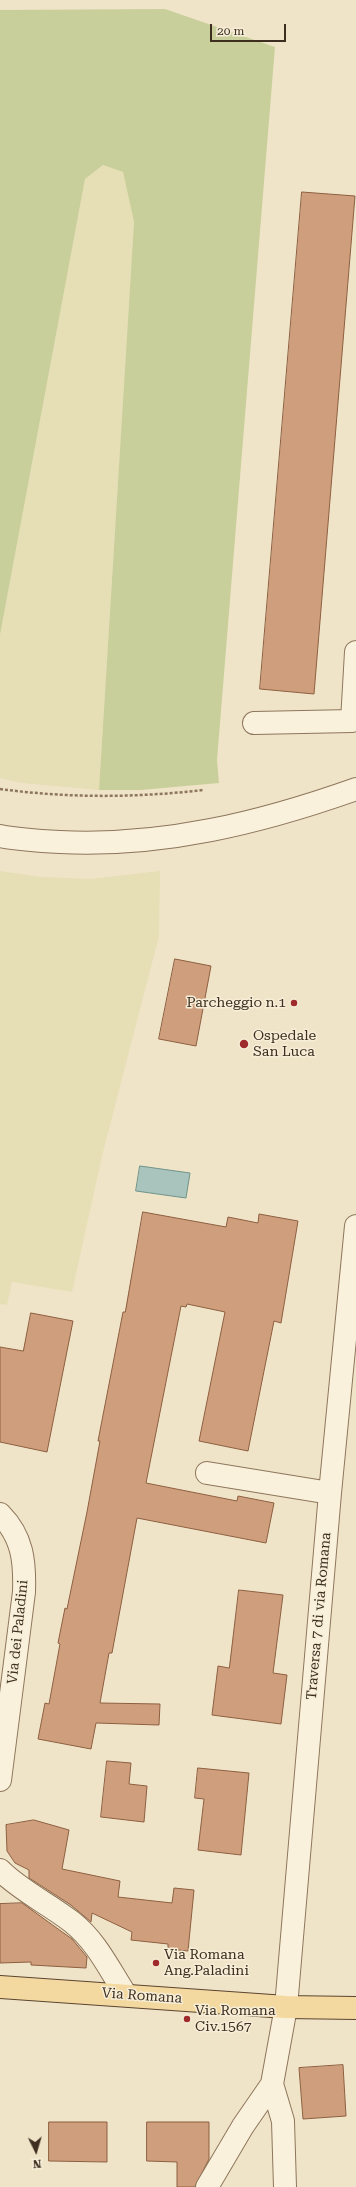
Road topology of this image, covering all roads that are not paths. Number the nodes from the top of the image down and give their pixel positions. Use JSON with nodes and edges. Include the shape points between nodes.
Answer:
{"nodes":[{"id":1,"x":356,"y":652,"type":"edge"},
{"id":2,"x":254,"y":723,"type":"dead end"},
{"id":3,"x":356,"y":789,"type":"edge"},
{"id":4,"x":0,"y":836,"type":"edge"},
{"id":5,"x":356,"y":1226,"type":"edge"},
{"id":6,"x":208,"y":1473,"type":"dead end"},
{"id":7,"x":330,"y":1493,"type":"junction"},
{"id":8,"x":0,"y":1514,"type":"edge"},
{"id":9,"x":0,"y":1780,"type":"edge"},
{"id":10,"x":0,"y":1870,"type":"edge"},
{"id":11,"x":0,"y":1987,"type":"edge"},
{"id":12,"x":126,"y":1995,"type":"junction"},
{"id":13,"x":286,"y":2007,"type":"junction"},
{"id":14,"x":356,"y":2008,"type":"edge"},
{"id":15,"x":272,"y":2084,"type":"junction"},
{"id":16,"x":207,"y":2187,"type":"edge"},
{"id":17,"x":285,"y":2187,"type":"edge"}],
"edges":[{"from":1,"to":2,"type":"street","via":[[352,721]]},
{"from":3,"to":4,"type":"street","via":[[264,819],[171,838],[98,844]]},
{"from":5,"to":7,"type":"street","name":"Traversa 7 di via Romana"},
{"from":6,"to":7,"type":"street"},
{"from":7,"to":13,"type":"street","name":"Traversa 7 di via Romana"},
{"from":8,"to":9,"type":"street","name":"Via dei Paladini","via":[[12,1527],[21,1544],[25,1569]]},
{"from":10,"to":12,"type":"street","via":[[72,1922],[87,1936],[105,1958]]},
{"from":11,"to":12,"type":"main road","name":"Via Romana"},
{"from":12,"to":13,"type":"main road","name":"Via Romana"},
{"from":13,"to":14,"type":"main road","name":"Via Romana"},
{"from":13,"to":15,"type":"street","name":"Traversa 7 di via Romana"},
{"from":15,"to":16,"type":"street","via":[[243,2126]]},
{"from":15,"to":17,"type":"street","via":[[283,2121]]}]}
